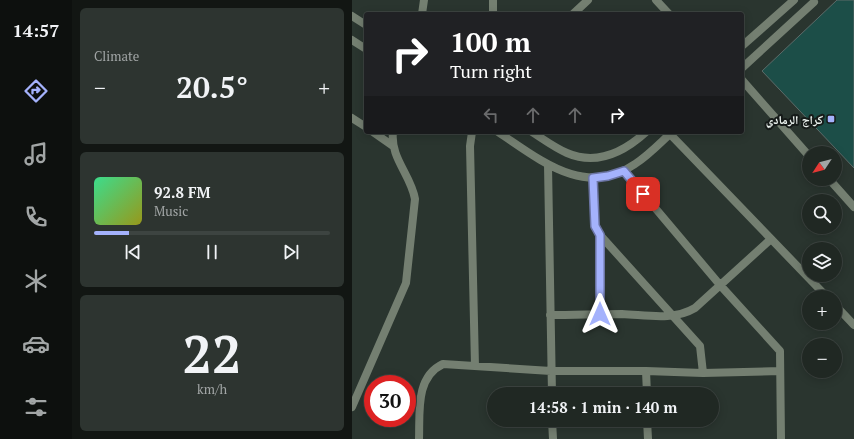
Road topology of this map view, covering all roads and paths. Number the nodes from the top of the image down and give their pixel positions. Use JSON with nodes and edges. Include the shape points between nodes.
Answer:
{"nodes":[{"id":1,"x":424,"y":0,"type":"edge"},
{"id":2,"x":493,"y":0,"type":"edge"},
{"id":3,"x":588,"y":0,"type":"edge"},
{"id":4,"x":656,"y":0,"type":"edge"},
{"id":5,"x":794,"y":0,"type":"edge"},
{"id":6,"x":814,"y":2,"type":"dead end"},
{"id":7,"x":422,"y":12,"type":"edge"},
{"id":8,"x":493,"y":12,"type":"edge"},
{"id":9,"x":575,"y":12,"type":"edge"},
{"id":10,"x":667,"y":12,"type":"edge"},
{"id":11,"x":352,"y":16,"type":"edge"},
{"id":12,"x":364,"y":24,"type":"edge"},
{"id":13,"x":352,"y":40,"type":"edge"},
{"id":14,"x":744,"y":44,"type":"edge"},
{"id":15,"x":364,"y":48,"type":"edge"},
{"id":16,"x":744,"y":66,"type":"edge"},
{"id":17,"x":744,"y":82,"type":"edge"},
{"id":18,"x":352,"y":118,"type":"edge"},
{"id":19,"x":364,"y":126,"type":"edge"},
{"id":20,"x":376,"y":134,"type":"edge"},
{"id":21,"x":393,"y":134,"type":"edge"},
{"id":22,"x":472,"y":134,"type":"edge"},
{"id":23,"x":501,"y":134,"type":"edge"},
{"id":24,"x":535,"y":134,"type":"edge"},
{"id":25,"x":644,"y":134,"type":"edge"},
{"id":26,"x":670,"y":134,"type":"edge"},
{"id":27,"x":672,"y":134,"type":"edge"},
{"id":28,"x":393,"y":146,"type":"junction"},
{"id":29,"x":802,"y":148,"type":"edge"},
{"id":30,"x":548,"y":165,"type":"junction"},
{"id":31,"x":624,"y":171,"type":"junction"},
{"id":32,"x":593,"y":178,"type":"junction"},
{"id":33,"x":835,"y":186,"type":"edge"},
{"id":34,"x":854,"y":207,"type":"edge"},
{"id":35,"x":600,"y":235,"type":"junction"},
{"id":36,"x":771,"y":239,"type":"junction"},
{"id":37,"x":720,"y":286,"type":"junction"},
{"id":38,"x":820,"y":290,"type":"edge"},
{"id":39,"x":842,"y":313,"type":"edge"},
{"id":40,"x":600,"y":314,"type":"junction"},
{"id":41,"x":550,"y":315,"type":"junction"},
{"id":42,"x":673,"y":315,"type":"junction"},
{"id":43,"x":854,"y":325,"type":"edge"},
{"id":44,"x":474,"y":366,"type":"junction"},
{"id":45,"x":646,"y":371,"type":"junction"},
{"id":46,"x":551,"y":372,"type":"junction"},
{"id":47,"x":780,"y":372,"type":"junction"},
{"id":48,"x":703,"y":373,"type":"junction"},
{"id":49,"x":552,"y":387,"type":"edge"},
{"id":50,"x":647,"y":387,"type":"edge"},
{"id":51,"x":352,"y":407,"type":"edge"},
{"id":52,"x":552,"y":427,"type":"edge"},
{"id":53,"x":647,"y":427,"type":"edge"},
{"id":54,"x":419,"y":439,"type":"edge"},
{"id":55,"x":553,"y":439,"type":"edge"},
{"id":56,"x":648,"y":439,"type":"edge"},
{"id":57,"x":781,"y":439,"type":"edge"}],
"edges":[{"from":1,"to":7,"type":"street"},
{"from":2,"to":8,"type":"street"},
{"from":3,"to":9,"type":"street"},
{"from":4,"to":10,"type":"street"},
{"from":5,"to":14,"type":"street"},
{"from":6,"to":16,"type":"street"},
{"from":11,"to":12,"type":"street"},
{"from":13,"to":15,"type":"street"},
{"from":17,"to":29,"type":"street"},
{"from":18,"to":19,"type":"street"},
{"from":20,"to":28,"type":"street"},
{"from":21,"to":28,"type":"street"},
{"from":22,"to":44,"type":"street"},
{"from":23,"to":30,"type":"street"},
{"from":24,"to":25,"type":"street","via":[[567,153],[592,158],[618,152]]},
{"from":26,"to":31,"type":"street"},
{"from":27,"to":36,"type":"street"},
{"from":28,"to":51,"type":"street","via":[[415,199],[406,283]]},
{"from":30,"to":32,"type":"street","via":[[562,172]]},
{"from":30,"to":41,"type":"street"},
{"from":31,"to":32,"type":"street"},
{"from":31,"to":37,"type":"street"},
{"from":32,"to":35,"type":"street","via":[[595,226]]},
{"from":33,"to":34,"type":"street"},
{"from":35,"to":40,"type":"street"},
{"from":35,"to":42,"type":"street"},
{"from":36,"to":37,"type":"street"},
{"from":36,"to":38,"type":"street"},
{"from":37,"to":42,"type":"street","via":[[695,308],[686,313]]},
{"from":37,"to":47,"type":"street","via":[[780,351]]},
{"from":39,"to":43,"type":"street"},
{"from":40,"to":41,"type":"street"},
{"from":40,"to":42,"type":"street"},
{"from":41,"to":46,"type":"street"},
{"from":42,"to":48,"type":"street","via":[[700,346]]},
{"from":44,"to":46,"type":"street"},
{"from":44,"to":54,"type":"street","via":[[443,364],[429,374],[422,391]]},
{"from":45,"to":46,"type":"street"},
{"from":45,"to":48,"type":"street"},
{"from":45,"to":50,"type":"street"},
{"from":46,"to":49,"type":"street"},
{"from":47,"to":48,"type":"street"},
{"from":47,"to":57,"type":"street"},
{"from":52,"to":55,"type":"street"},
{"from":53,"to":56,"type":"street"}]}
